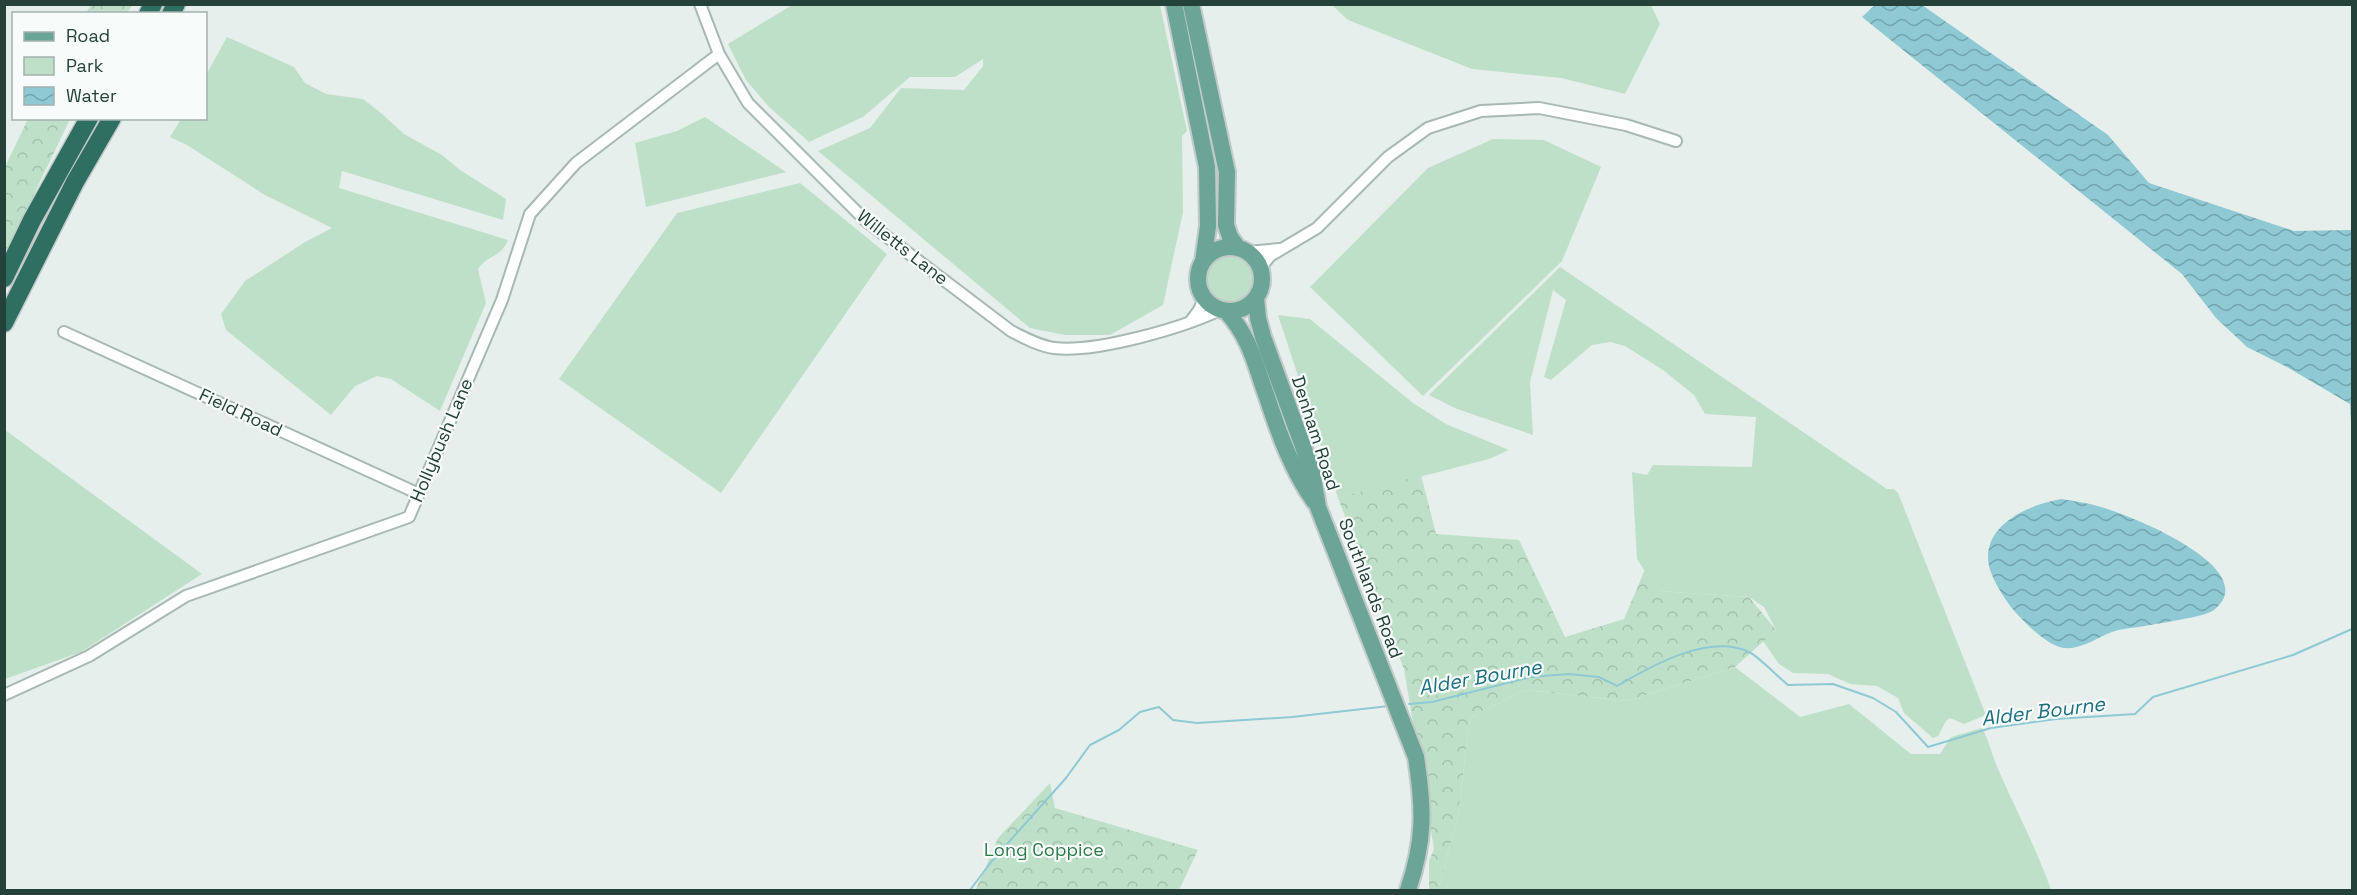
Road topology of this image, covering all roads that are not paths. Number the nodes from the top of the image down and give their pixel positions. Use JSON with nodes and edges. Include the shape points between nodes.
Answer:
{"nodes":[{"id":1,"x":700,"y":4,"type":"edge"},
{"id":2,"x":1174,"y":4,"type":"edge"},
{"id":3,"x":1191,"y":4,"type":"edge"},
{"id":4,"x":719,"y":54,"type":"junction"},
{"id":5,"x":88,"y":120,"type":"edge"},
{"id":6,"x":110,"y":120,"type":"edge"},
{"id":7,"x":1676,"y":141,"type":"dead end"},
{"id":8,"x":1279,"y":249,"type":"junction"},
{"id":9,"x":1242,"y":250,"type":"junction"},
{"id":10,"x":1203,"y":262,"type":"junction"},
{"id":11,"x":1260,"y":269,"type":"junction"},
{"id":12,"x":4,"y":278,"type":"edge"},
{"id":13,"x":1204,"y":298,"type":"junction"},
{"id":14,"x":1256,"y":298,"type":"junction"},
{"id":15,"x":1223,"y":310,"type":"junction"},
{"id":16,"x":1190,"y":322,"type":"junction"},
{"id":17,"x":4,"y":324,"type":"edge"},
{"id":18,"x":64,"y":332,"type":"dead end"},
{"id":19,"x":417,"y":493,"type":"junction"},
{"id":20,"x":1318,"y":507,"type":"junction"},
{"id":21,"x":4,"y":695,"type":"edge"},
{"id":22,"x":1408,"y":891,"type":"edge"}],
"edges":[{"from":1,"to":4,"type":"street","name":"Willetts Lane"},
{"from":2,"to":10,"type":"main road","via":[[1207,167],[1208,226]]},
{"from":3,"to":9,"type":"main road","via":[[1227,172],[1226,225],[1230,237]]},
{"from":4,"to":16,"type":"street","name":"Willetts Lane","via":[[748,103],[866,221],[1011,331],[1035,342],[1068,349],[1114,342]]},
{"from":4,"to":19,"type":"street","name":"Hollybush Lane","via":[[576,163],[530,214],[502,300]]},
{"from":5,"to":12,"type":"highway"},
{"from":6,"to":17,"type":"highway"},
{"from":7,"to":8,"type":"street","via":[[1626,125],[1539,108],[1481,111],[1428,128],[1388,157],[1317,228]]},
{"from":8,"to":9,"type":"street"},
{"from":8,"to":11,"type":"street"},
{"from":9,"to":10,"type":"main road","via":[[1218,250]]},
{"from":9,"to":11,"type":"main road","via":[[1255,259]]},
{"from":10,"to":13,"type":"main road","via":[[1198,280]]},
{"from":11,"to":14,"type":"main road","via":[[1262,281]]},
{"from":13,"to":15,"type":"main road"},
{"from":13,"to":16,"type":"street"},
{"from":14,"to":15,"type":"main road","via":[[1243,309]]},
{"from":14,"to":20,"type":"main road","name":"Denham Road","via":[[1260,327],[1312,471]]},
{"from":15,"to":16,"type":"street","name":"Willetts Lane"},
{"from":15,"to":20,"type":"main road","name":"Denham Road","via":[[1245,335],[1298,478]]},
{"from":18,"to":19,"type":"street","name":"Field Road"},
{"from":19,"to":21,"type":"street","name":"Hollybush Lane","via":[[409,517],[186,596],[89,656]]},
{"from":20,"to":22,"type":"main road","name":"Southlands Road","via":[[1416,757],[1423,801],[1419,857]]}]}
